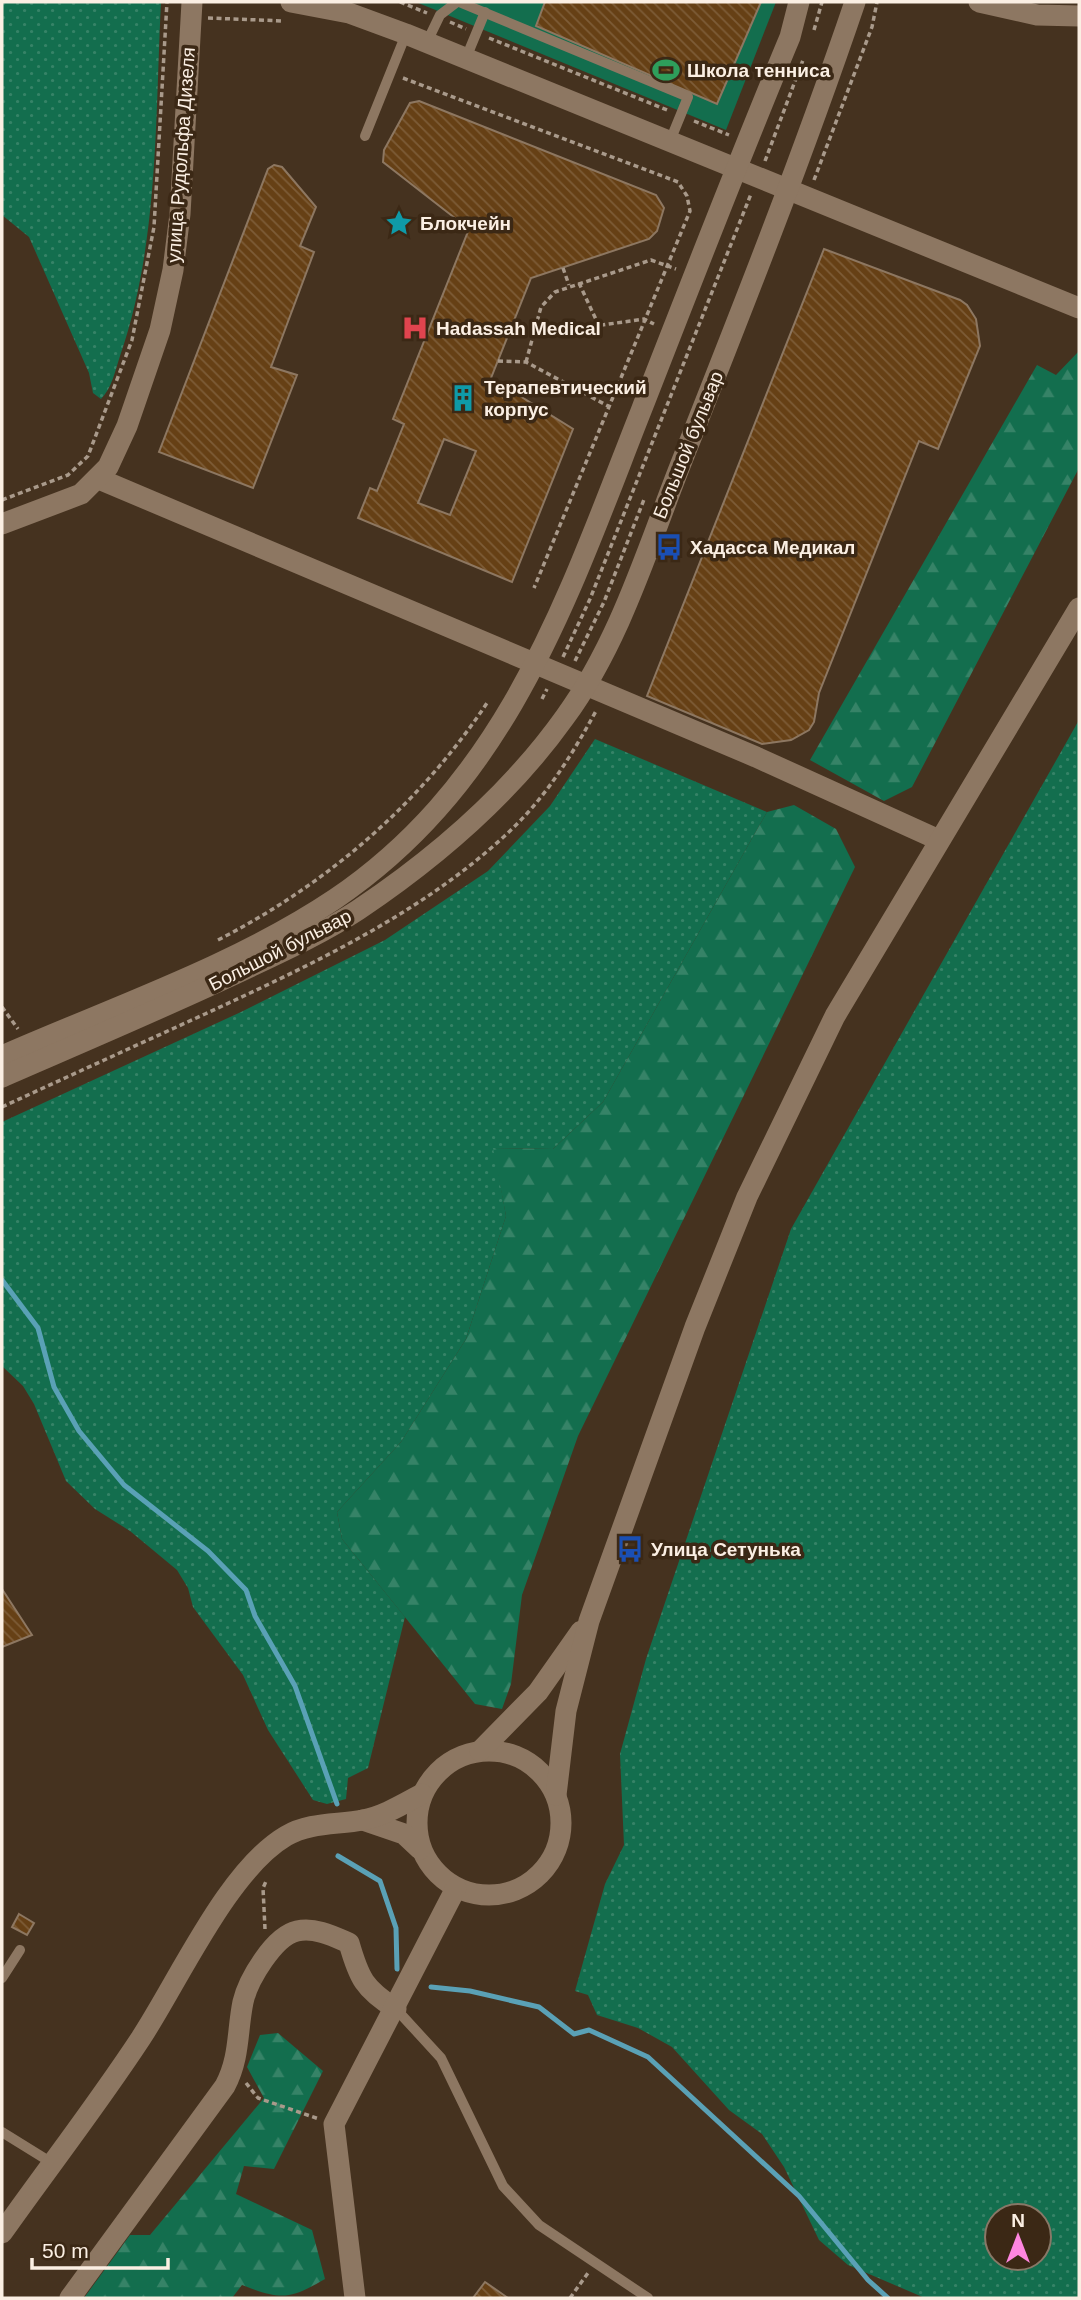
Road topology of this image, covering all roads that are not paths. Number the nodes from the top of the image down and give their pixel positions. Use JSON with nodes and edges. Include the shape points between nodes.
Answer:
{"nodes":[{"id":1,"x":458,"y":2,"type":"edge"},
{"id":2,"x":799,"y":2,"type":"edge"},
{"id":3,"x":855,"y":2,"type":"edge"},
{"id":4,"x":979,"y":2,"type":"edge"},
{"id":5,"x":320,"y":3,"type":"edge"},
{"id":6,"x":349,"y":7,"type":"edge"},
{"id":7,"x":199,"y":10,"type":"edge"},
{"id":8,"x":290,"y":12,"type":"edge"},
{"id":9,"x":485,"y":12,"type":"junction"},
{"id":10,"x":1079,"y":16,"type":"edge"},
{"id":11,"x":406,"y":34,"type":"junction"},
{"id":12,"x":427,"y":42,"type":"junction"},
{"id":13,"x":466,"y":58,"type":"junction"},
{"id":14,"x":365,"y":136,"type":"dead end"},
{"id":15,"x":670,"y":141,"type":"junction"},
{"id":16,"x":728,"y":164,"type":"junction"},
{"id":17,"x":790,"y":189,"type":"junction"},
{"id":18,"x":1079,"y":308,"type":"edge"},
{"id":19,"x":99,"y":479,"type":"junction"},
{"id":20,"x":2,"y":524,"type":"edge"},
{"id":21,"x":1079,"y":608,"type":"edge"},
{"id":22,"x":534,"y":666,"type":"junction"},
{"id":23,"x":585,"y":687,"type":"junction"},
{"id":24,"x":939,"y":840,"type":"junction"},
{"id":25,"x":2,"y":1056,"type":"edge"},
{"id":26,"x":2,"y":1077,"type":"edge"},
{"id":27,"x":589,"y":1621,"type":"junction"},
{"id":28,"x":480,"y":1751,"type":"junction"},
{"id":29,"x":422,"y":1794,"type":"junction"},
{"id":30,"x":556,"y":1795,"type":"junction"},
{"id":31,"x":363,"y":1820,"type":"junction"},
{"id":32,"x":420,"y":1849,"type":"junction"},
{"id":33,"x":456,"y":1888,"type":"junction"},
{"id":34,"x":20,"y":1950,"type":"dead end"},
{"id":35,"x":2,"y":1978,"type":"edge"},
{"id":36,"x":396,"y":2009,"type":"junction"},
{"id":37,"x":2,"y":2132,"type":"edge"},
{"id":38,"x":52,"y":2163,"type":"junction"},
{"id":39,"x":2,"y":2234,"type":"edge"},
{"id":40,"x":70,"y":2298,"type":"edge"},
{"id":41,"x":355,"y":2298,"type":"edge"},
{"id":42,"x":648,"y":2298,"type":"edge"}],
"edges":[{"from":1,"to":9,"type":"lane"},
{"from":1,"to":12,"type":"lane","via":[[439,18]]},
{"from":2,"to":16,"type":"street","name":"Большой бульвар","via":[[790,37]]},
{"from":3,"to":17,"type":"street","name":"Большой бульвар","via":[[808,169]]},
{"from":4,"to":10,"type":"street","via":[[1037,15]]},
{"from":5,"to":6,"type":"street"},
{"from":5,"to":8,"type":"street"},
{"from":6,"to":11,"type":"street"},
{"from":7,"to":19,"type":"street","name":"улица Рудольфа Дизеля","via":[[173,270],[160,330],[127,426]]},
{"from":9,"to":13,"type":"lane"},
{"from":9,"to":15,"type":"lane","via":[[688,97]]},
{"from":11,"to":12,"type":"street"},
{"from":11,"to":14,"type":"lane"},
{"from":12,"to":13,"type":"street"},
{"from":13,"to":15,"type":"street"},
{"from":15,"to":16,"type":"street"},
{"from":16,"to":17,"type":"street"},
{"from":16,"to":22,"type":"street","name":"Большой бульвар","via":[[575,579]]},
{"from":17,"to":18,"type":"street"},
{"from":17,"to":23,"type":"street","name":"Большой бульвар","via":[[623,611]]},
{"from":19,"to":20,"type":"street","name":"улица Рудольфа Дизеля","via":[[61,504]]},
{"from":19,"to":22,"type":"street"},
{"from":21,"to":24,"type":"street"},
{"from":22,"to":23,"type":"street"},
{"from":22,"to":25,"type":"street","name":"Большой бульвар","via":[[499,730],[427,820],[335,898],[280,932],[200,970]]},
{"from":23,"to":24,"type":"street","via":[[756,757]]},
{"from":23,"to":26,"type":"street","name":"Большой бульвар","via":[[497,799],[356,911],[223,980]]},
{"from":24,"to":27,"type":"street","via":[[835,1016],[752,1185],[695,1327]]},
{"from":27,"to":28,"type":"street","via":[[538,1692]]},
{"from":27,"to":30,"type":"street","via":[[566,1711]]},
{"from":28,"to":29,"type":"street","via":[[440,1769]]},
{"from":28,"to":30,"type":"street","via":[[504,1752],[526,1761],[544,1776]]},
{"from":29,"to":31,"type":"street"},
{"from":29,"to":32,"type":"street","via":[[416,1821]]},
{"from":30,"to":33,"type":"street","via":[[560,1839],[538,1876],[520,1889],[499,1895],[477,1895]]},
{"from":31,"to":32,"type":"street","via":[[404,1834]]},
{"from":31,"to":38,"type":"street","via":[[303,1829],[258,1856],[219,1907],[124,2064]]},
{"from":32,"to":33,"type":"street","via":[[441,1878]]},
{"from":33,"to":36,"type":"street"},
{"from":34,"to":35,"type":"lane"},
{"from":36,"to":40,"type":"street","via":[[371,1993],[358,1973],[349,1943],[324,1932],[296,1931],[276,1946],[253,1974],[246,1993],[234,2069],[225,2086]]},
{"from":36,"to":41,"type":"street","via":[[334,2124]]},
{"from":36,"to":42,"type":"lane","via":[[441,2058],[503,2186],[540,2225]]},
{"from":37,"to":38,"type":"lane"},
{"from":38,"to":39,"type":"street"}]}
